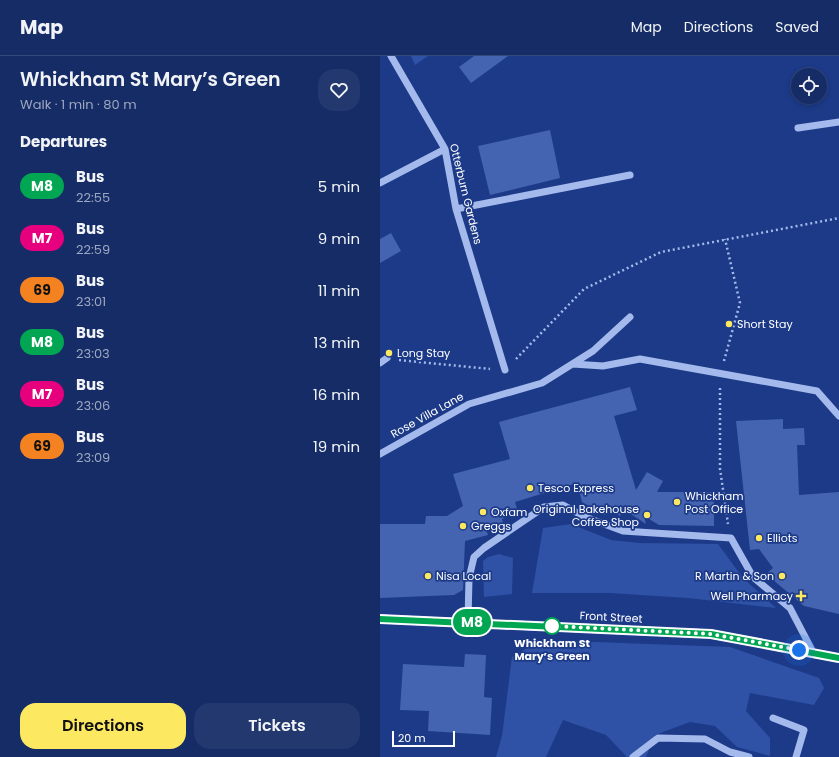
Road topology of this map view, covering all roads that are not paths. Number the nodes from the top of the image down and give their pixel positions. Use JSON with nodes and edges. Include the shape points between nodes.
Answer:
{"nodes":[{"id":1,"x":391,"y":56,"type":"edge"},
{"id":2,"x":839,"y":122,"type":"edge"},
{"id":3,"x":798,"y":128,"type":"dead end"},
{"id":4,"x":445,"y":149,"type":"junction"},
{"id":5,"x":630,"y":175,"type":"dead end"},
{"id":6,"x":380,"y":183,"type":"edge"},
{"id":7,"x":456,"y":210,"type":"junction"},
{"id":8,"x":630,"y":317,"type":"dead end"},
{"id":9,"x":387,"y":358,"type":"road end"},
{"id":10,"x":380,"y":363,"type":"edge"},
{"id":11,"x":573,"y":364,"type":"junction"},
{"id":12,"x":505,"y":370,"type":"road end"},
{"id":13,"x":839,"y":416,"type":"edge"},
{"id":14,"x":380,"y":454,"type":"edge"},
{"id":15,"x":380,"y":619,"type":"edge"},
{"id":16,"x":468,"y":622,"type":"junction"},
{"id":17,"x":813,"y":652,"type":"junction"},
{"id":18,"x":839,"y":658,"type":"edge"},
{"id":19,"x":773,"y":718,"type":"dead end"},
{"id":20,"x":633,"y":757,"type":"edge"},
{"id":21,"x":749,"y":757,"type":"edge"},
{"id":22,"x":796,"y":757,"type":"edge"}],
"edges":[{"from":1,"to":4,"type":"street","name":"Otterburn Gardens"},
{"from":2,"to":3,"type":"street"},
{"from":4,"to":6,"type":"street"},
{"from":4,"to":7,"type":"street","name":"Otterburn Gardens"},
{"from":5,"to":7,"type":"street"},
{"from":7,"to":12,"type":"street","name":"Otterburn Gardens"},
{"from":8,"to":11,"type":"street","name":"Rose Villa Lane","via":[[594,351]]},
{"from":9,"to":10,"type":"street"},
{"from":11,"to":13,"type":"street","via":[[603,366],[640,359],[817,390]]},
{"from":11,"to":14,"type":"street","name":"Rose Villa Lane","via":[[542,382],[469,404]]},
{"from":15,"to":16,"type":"main road","name":"Front Street"},
{"from":16,"to":17,"type":"main road","name":"Front Street","via":[[711,634]]},
{"from":16,"to":17,"type":"street","via":[[469,578],[474,557],[544,507],[562,505],[585,517],[623,531],[731,538],[754,577],[790,608]]},
{"from":17,"to":18,"type":"main road","name":"Front Street"},
{"from":19,"to":22,"type":"street","via":[[804,730]]},
{"from":20,"to":21,"type":"street","via":[[658,738],[704,739],[730,752]]}]}
